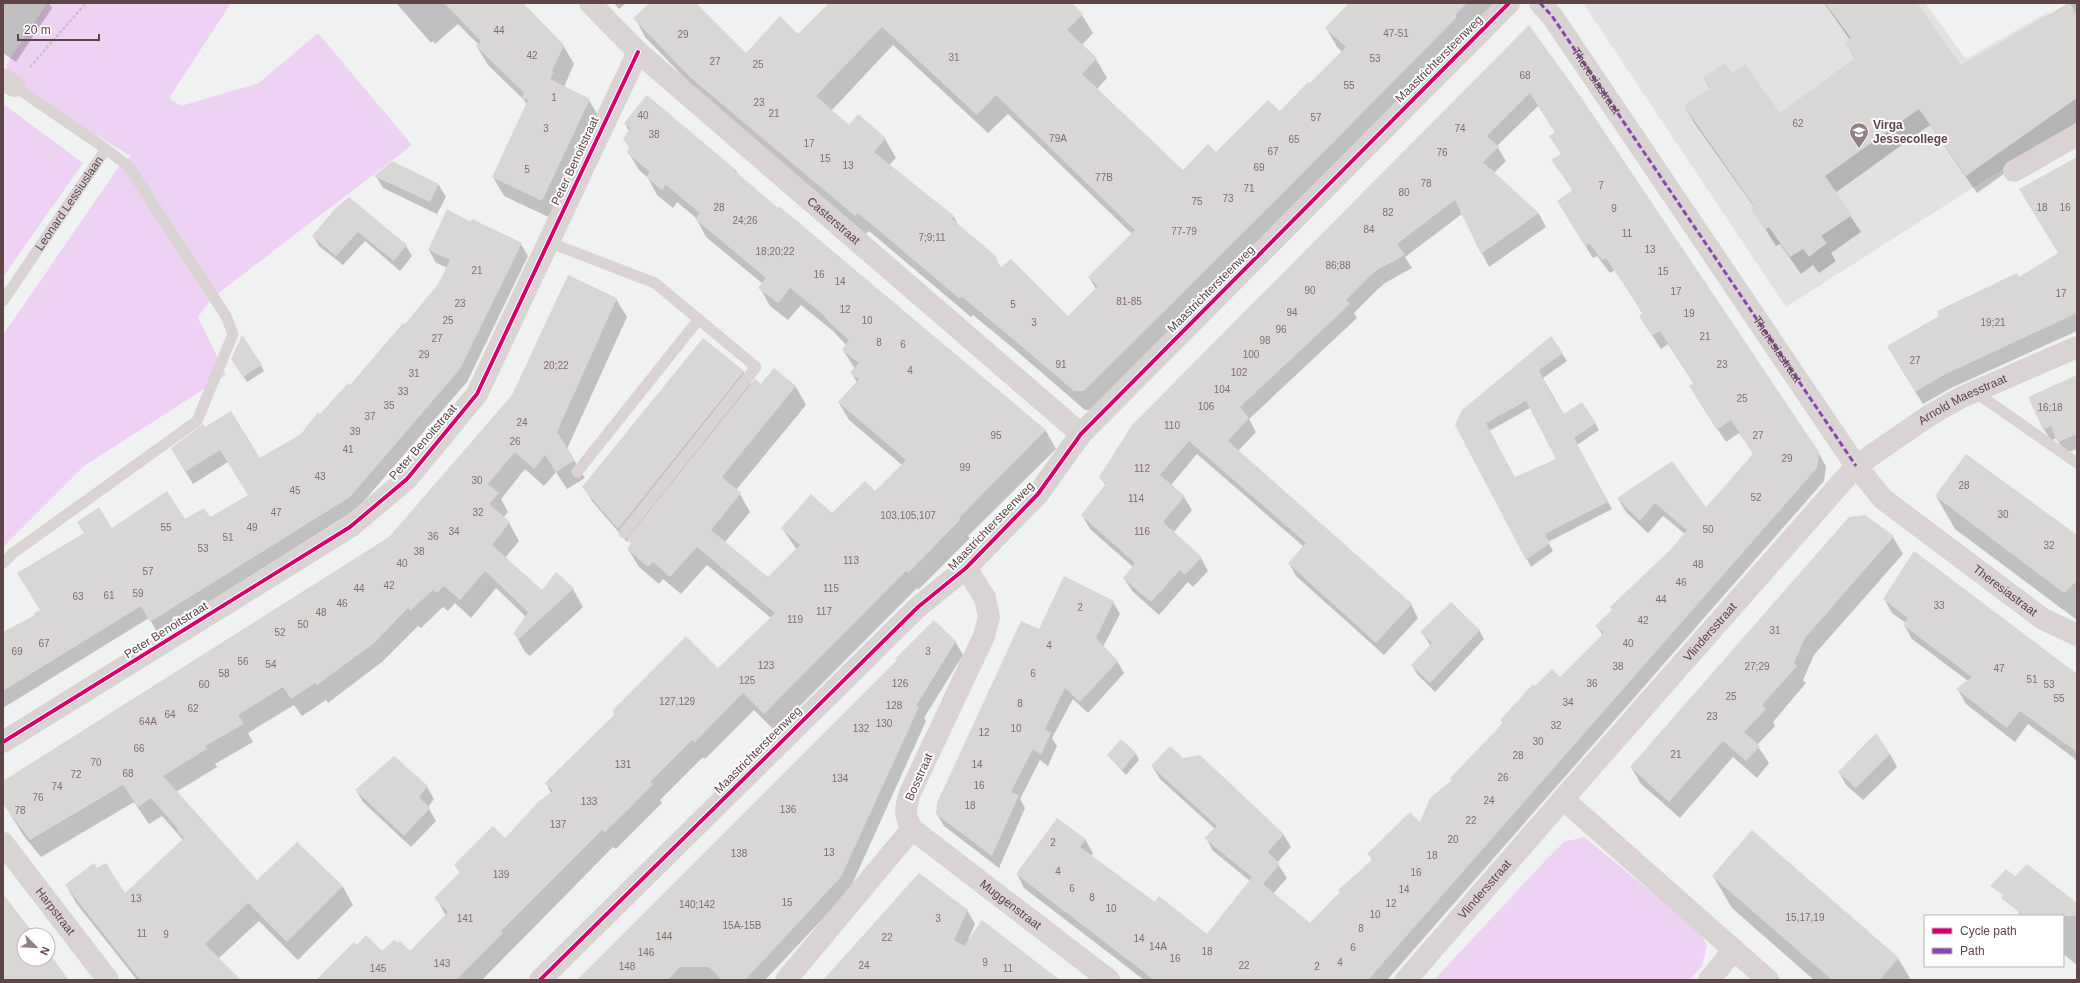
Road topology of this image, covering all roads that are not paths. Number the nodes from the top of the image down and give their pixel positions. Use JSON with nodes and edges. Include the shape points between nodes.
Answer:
{"nodes":[{"id":1,"x":1509,"y":3,"type":"edge"},
{"id":2,"x":1540,"y":3,"type":"edge"},
{"id":3,"x":599,"y":6,"type":"edge"},
{"id":4,"x":638,"y":52,"type":"junction"},
{"id":5,"x":8,"y":83,"type":"edge"},
{"id":6,"x":2077,"y":135,"type":"edge"},
{"id":7,"x":106,"y":149,"type":"junction"},
{"id":8,"x":2014,"y":171,"type":"dead end"},
{"id":9,"x":548,"y":242,"type":"junction"},
{"id":10,"x":3,"y":301,"type":"edge"},
{"id":11,"x":699,"y":319,"type":"junction"},
{"id":12,"x":2077,"y":347,"type":"edge"},
{"id":13,"x":1975,"y":392,"type":"junction"},
{"id":14,"x":1081,"y":434,"type":"junction"},
{"id":15,"x":2077,"y":463,"type":"edge"},
{"id":16,"x":1856,"y":466,"type":"junction"},
{"id":17,"x":577,"y":472,"type":"dead end"},
{"id":18,"x":624,"y":533,"type":"dead end"},
{"id":19,"x":3,"y":563,"type":"edge"},
{"id":20,"x":966,"y":568,"type":"junction"},
{"id":21,"x":2077,"y":634,"type":"edge"},
{"id":22,"x":3,"y":742,"type":"edge"},
{"id":23,"x":1563,"y":799,"type":"junction"},
{"id":24,"x":912,"y":829,"type":"junction"},
{"id":25,"x":3,"y":843,"type":"edge"},
{"id":26,"x":1734,"y":950,"type":"junction"},
{"id":27,"x":108,"y":980,"type":"edge"},
{"id":28,"x":540,"y":980,"type":"edge"},
{"id":29,"x":786,"y":980,"type":"edge"},
{"id":30,"x":1109,"y":980,"type":"edge"},
{"id":31,"x":1406,"y":980,"type":"edge"},
{"id":32,"x":1709,"y":980,"type":"edge"},
{"id":33,"x":1768,"y":980,"type":"edge"}],
"edges":[{"from":1,"to":14,"type":"main road","name":"Maastrichtersteenweg"},
{"from":2,"to":16,"type":"street","name":"Theresiastraat","via":[[1552,16]]},
{"from":3,"to":4,"type":"street","name":"Casterstraat"},
{"from":4,"to":9,"type":"street","name":"Peter Benoitstraat"},
{"from":4,"to":14,"type":"street","name":"Casterstraat"},
{"from":5,"to":7,"type":"lane","name":"Leonard Lessiuslaan"},
{"from":6,"to":8,"type":"street"},
{"from":7,"to":10,"type":"lane","name":"Leonard Lessiuslaan"},
{"from":7,"to":19,"type":"lane","via":[[129,167],[226,316],[233,334],[197,421],[13,553]]},
{"from":9,"to":11,"type":"lane","via":[[655,283]]},
{"from":9,"to":22,"type":"street","name":"Peter Benoitstraat","via":[[477,394],[407,479],[350,527]]},
{"from":11,"to":17,"type":"lane"},
{"from":11,"to":18,"type":"lane","via":[[756,367]]},
{"from":12,"to":13,"type":"street","name":"Arnold Maesstraat"},
{"from":13,"to":15,"type":"lane"},
{"from":13,"to":16,"type":"street","name":"Arnold Maesstraat","via":[[1930,415]]},
{"from":14,"to":20,"type":"main road","name":"Maastrichtersteenweg","via":[[1038,494]]},
{"from":16,"to":21,"type":"street","name":"Theresiastraat","via":[[1883,499],[2043,619]]},
{"from":16,"to":23,"type":"street","name":"Vlindersstraat"},
{"from":20,"to":24,"type":"street","name":"Bosstraat","via":[[984,598],[989,617],[984,636],[910,793],[906,816]]},
{"from":20,"to":28,"type":"main road","name":"Maastrichtersteenweg","via":[[918,607]]},
{"from":23,"to":26,"type":"street"},
{"from":23,"to":31,"type":"street","name":"Vlindersstraat"},
{"from":24,"to":29,"type":"street"},
{"from":24,"to":30,"type":"street","name":"Muggenstraat"},
{"from":25,"to":27,"type":"street","name":"Harpstraat"},
{"from":26,"to":32,"type":"street"},
{"from":26,"to":33,"type":"street"}]}
